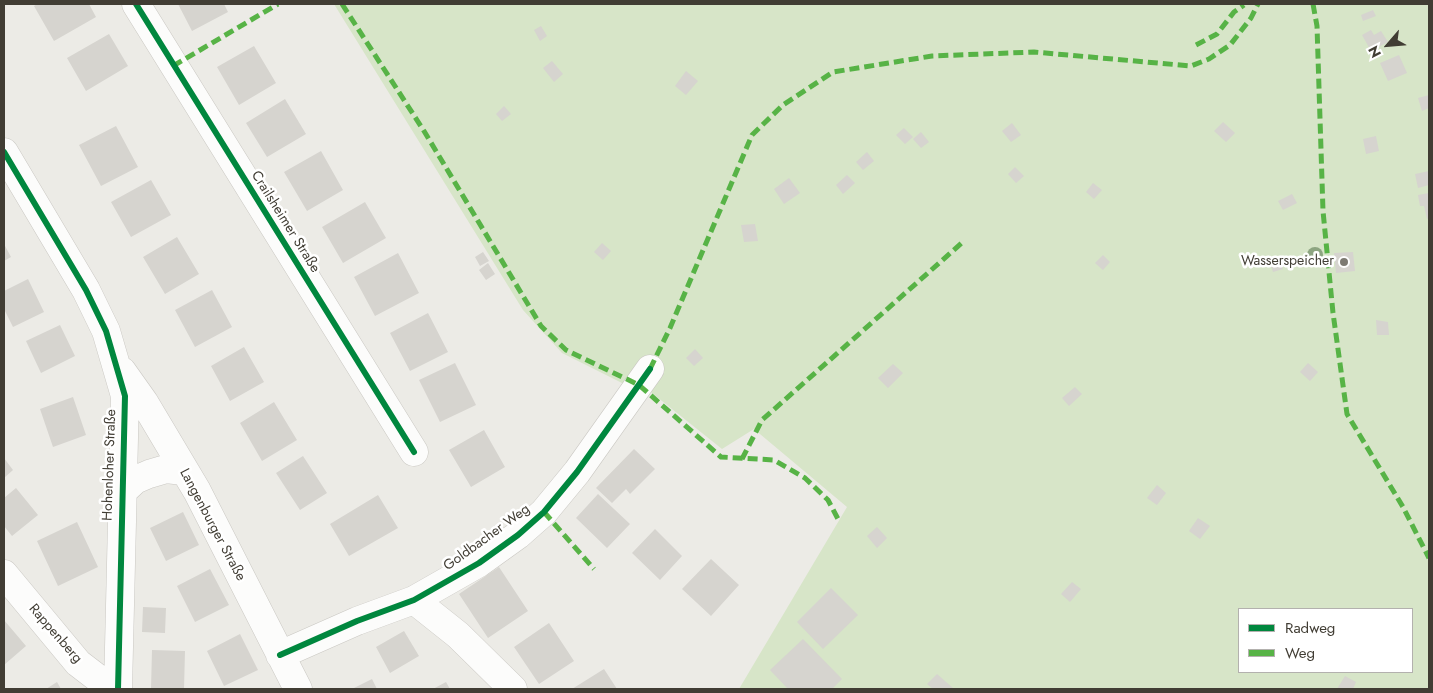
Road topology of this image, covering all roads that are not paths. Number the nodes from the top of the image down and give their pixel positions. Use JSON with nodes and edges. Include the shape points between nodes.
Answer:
{"nodes":[{"id":1,"x":136,"y":4,"type":"edge"},
{"id":2,"x":4,"y":154,"type":"edge"},
{"id":3,"x":118,"y":366,"type":"junction"},
{"id":4,"x":650,"y":369,"type":"dead end"},
{"id":5,"x":414,"y":452,"type":"dead end"},
{"id":6,"x":184,"y":471,"type":"junction"},
{"id":7,"x":121,"y":493,"type":"junction"},
{"id":8,"x":4,"y":574,"type":"edge"},
{"id":9,"x":414,"y":600,"type":"junction"},
{"id":10,"x":280,"y":655,"type":"junction"},
{"id":11,"x":112,"y":689,"type":"edge"},
{"id":12,"x":118,"y":689,"type":"edge"},
{"id":13,"x":298,"y":689,"type":"edge"},
{"id":14,"x":513,"y":689,"type":"edge"}],
"edges":[{"from":1,"to":5,"type":"street","name":"Crailsheimer Straße"},
{"from":2,"to":3,"type":"street","name":"Hohenloher Straße","via":[[86,290],[106,331]]},
{"from":3,"to":6,"type":"street","name":"Langenburger Straße","via":[[144,402]]},
{"from":3,"to":7,"type":"street","name":"Hohenloher Straße","via":[[125,396],[126,422]]},
{"from":4,"to":9,"type":"street","name":"Goldbacher Weg","via":[[577,472],[544,512],[478,563]]},
{"from":6,"to":7,"type":"street","name":"Hohenloher Straße","via":[[166,469],[149,474],[135,480]]},
{"from":6,"to":10,"type":"street","name":"Langenburger Straße"},
{"from":7,"to":12,"type":"street","name":"Hohenloher Straße"},
{"from":8,"to":11,"type":"street","name":"Rappenberg","via":[[78,663]]},
{"from":9,"to":10,"type":"street","name":"Goldbacher Weg"},
{"from":9,"to":14,"type":"street","via":[[458,635]]},
{"from":10,"to":13,"type":"street","name":"Langenburger Straße"}]}
